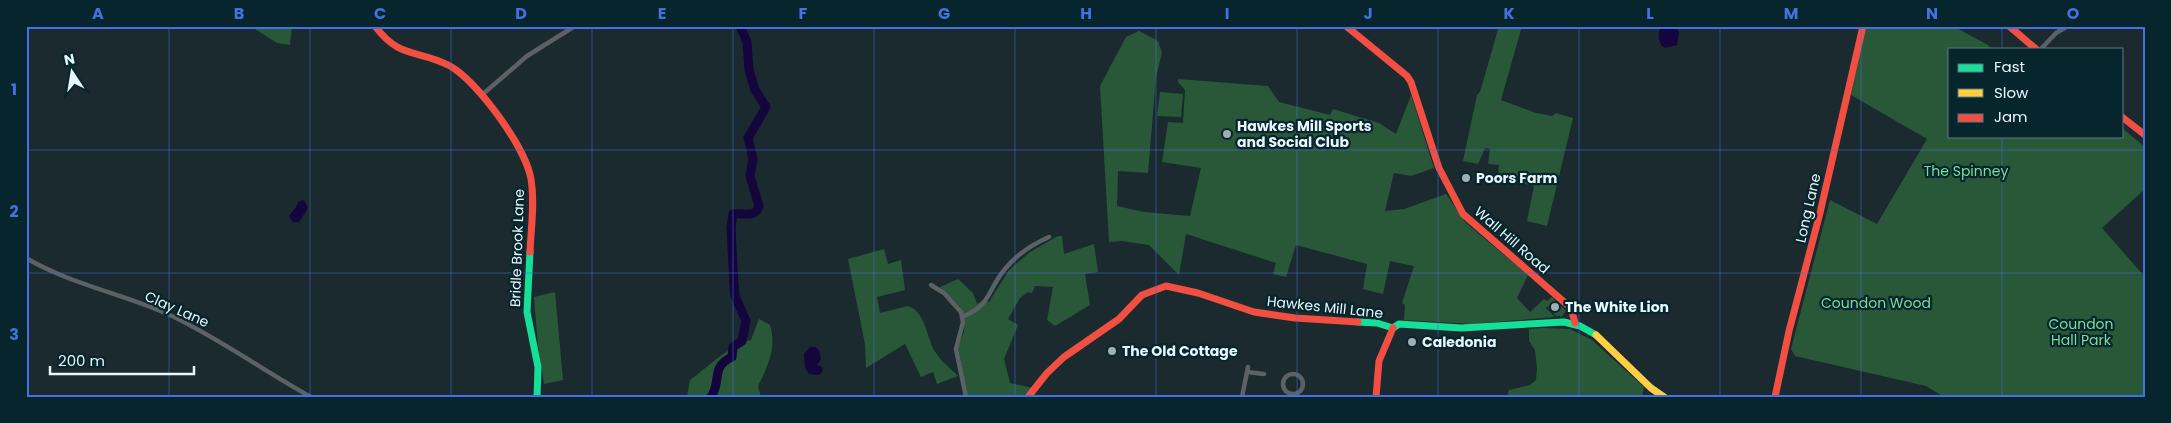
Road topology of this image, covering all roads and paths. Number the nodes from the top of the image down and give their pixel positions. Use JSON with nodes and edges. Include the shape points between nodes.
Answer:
{"nodes":[{"id":1,"x":375,"y":26,"type":"edge"},
{"id":2,"x":575,"y":26,"type":"edge"},
{"id":3,"x":1346,"y":26,"type":"edge"},
{"id":4,"x":1863,"y":26,"type":"edge"},
{"id":5,"x":2009,"y":26,"type":"edge"},
{"id":6,"x":2068,"y":26,"type":"edge"},
{"id":7,"x":2035,"y":48,"type":"edge"},
{"id":8,"x":2042,"y":48,"type":"edge"},
{"id":9,"x":483,"y":94,"type":"junction"},
{"id":10,"x":2124,"y":120,"type":"edge"},
{"id":11,"x":2145,"y":136,"type":"edge"},
{"id":12,"x":1049,"y":237,"type":"dead end"},
{"id":13,"x":26,"y":258,"type":"edge"},
{"id":14,"x":931,"y":285,"type":"dead end"},
{"id":15,"x":962,"y":317,"type":"junction"},
{"id":16,"x":1575,"y":323,"type":"junction"},
{"id":17,"x":1393,"y":328,"type":"junction"},
{"id":18,"x":1264,"y":374,"type":"dead end"},
{"id":19,"x":1292,"y":395,"type":"edge"},
{"id":20,"x":1775,"y":396,"type":"edge"},
{"id":21,"x":311,"y":397,"type":"edge"},
{"id":22,"x":537,"y":397,"type":"edge"},
{"id":23,"x":966,"y":397,"type":"edge"},
{"id":24,"x":1028,"y":397,"type":"edge"},
{"id":25,"x":1242,"y":397,"type":"edge"},
{"id":26,"x":1376,"y":397,"type":"edge"},
{"id":27,"x":1664,"y":397,"type":"edge"}],
"edges":[{"from":1,"to":9,"type":"street","name":"Bridle Brook Lane","via":[[394,48],[447,64]]},
{"from":2,"to":9,"type":"street","via":[[527,56]]},
{"from":3,"to":16,"type":"street","name":"Wall Hill Road","via":[[1411,82],[1438,168],[1469,221],[1571,308]]},
{"from":4,"to":20,"type":"street","name":"Long Lane"},
{"from":5,"to":7,"type":"street"},
{"from":6,"to":8,"type":"street"},
{"from":9,"to":22,"type":"street","name":"Bridle Brook Lane","via":[[517,148],[531,183],[527,312],[538,367]]},
{"from":10,"to":11,"type":"street"},
{"from":12,"to":15,"type":"street","via":[[1017,256],[979,309]]},
{"from":13,"to":21,"type":"street","name":"Clay Lane","via":[[61,276],[169,315],[202,331]]},
{"from":14,"to":15,"type":"street","via":[[959,308]]},
{"from":15,"to":23,"type":"street","via":[[956,350]]},
{"from":16,"to":17,"type":"street","name":"Hawkes Mill Lane","via":[[1461,328],[1402,324]]},
{"from":16,"to":27,"type":"street","via":[[1596,335]]},
{"from":17,"to":24,"type":"street","name":"Hawkes Mill Lane","via":[[1377,323],[1254,312],[1174,287],[1159,288],[1142,295],[1119,319],[1060,359]]},
{"from":17,"to":26,"type":"street","via":[[1379,361]]},
{"from":18,"to":25,"type":"street","via":[[1247,369]]},
{"from":19,"to":19,"type":"street","via":[[1302,386],[1301,379],[1295,375],[1288,376],[1284,382],[1285,389]]}]}
